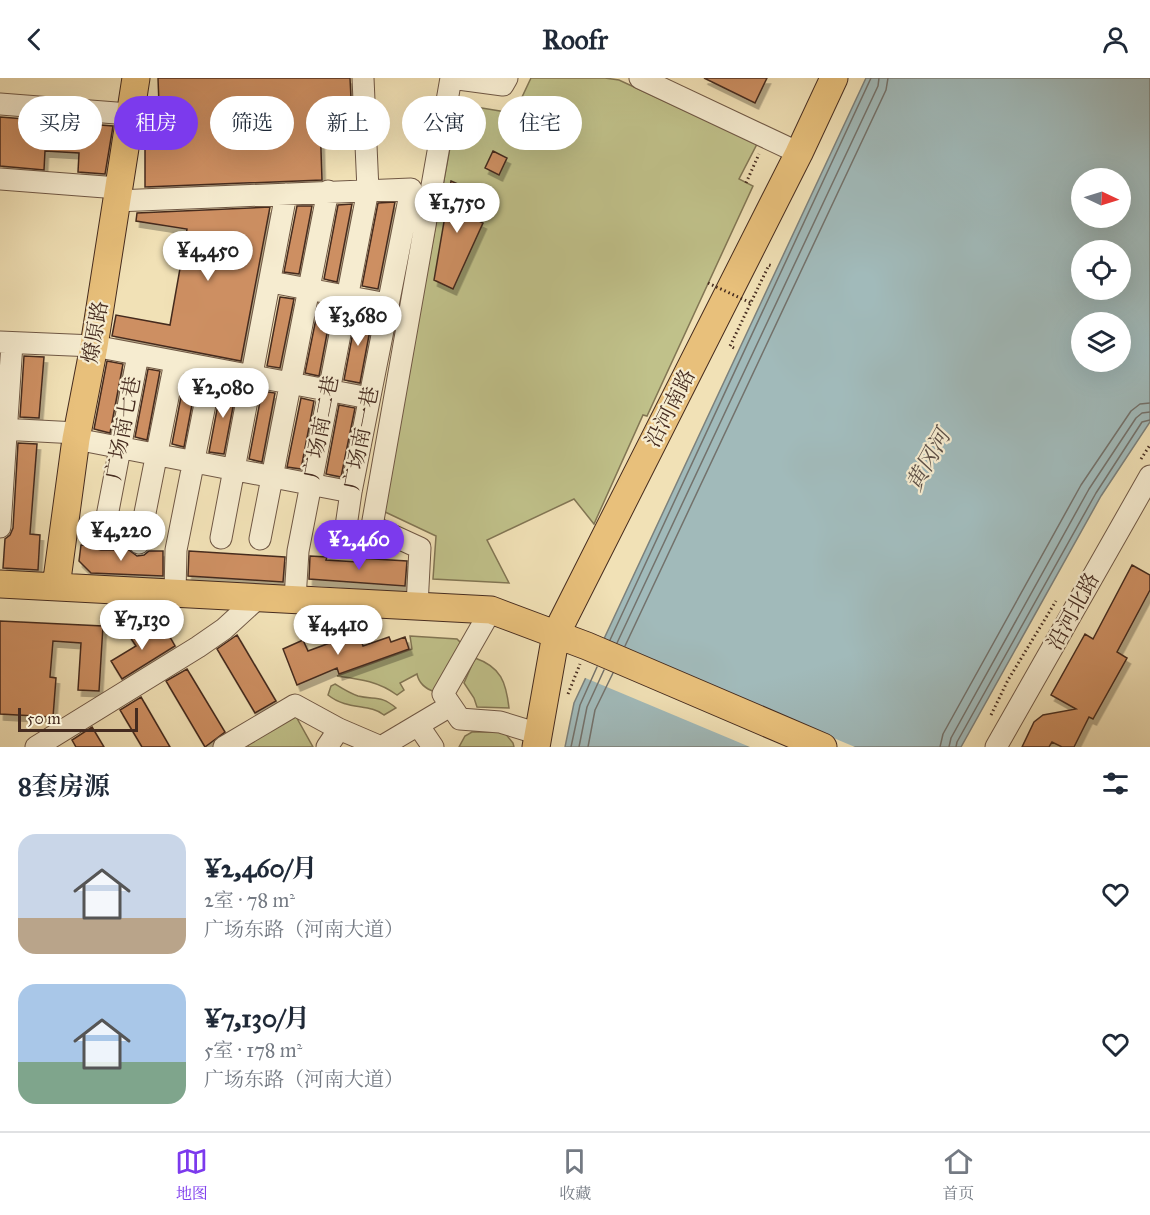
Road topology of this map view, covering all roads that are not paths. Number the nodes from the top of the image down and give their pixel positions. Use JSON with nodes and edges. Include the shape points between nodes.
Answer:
{"nodes":[{"id":1,"x":136,"y":78,"type":"edge"},
{"id":2,"x":363,"y":78,"type":"edge"},
{"id":3,"x":507,"y":78,"type":"edge"},
{"id":4,"x":640,"y":78,"type":"edge"},
{"id":5,"x":834,"y":78,"type":"edge"},
{"id":6,"x":132,"y":96,"type":"edge"},
{"id":7,"x":0,"y":104,"type":"edge"},
{"id":8,"x":114,"y":113,"type":"edge"},
{"id":9,"x":124,"y":150,"type":"edge"},
{"id":10,"x":799,"y":153,"type":"junction"},
{"id":11,"x":0,"y":179,"type":"edge"},
{"id":12,"x":368,"y":190,"type":"junction"},
{"id":13,"x":328,"y":191,"type":"junction"},
{"id":14,"x":286,"y":194,"type":"junction"},
{"id":15,"x":117,"y":195,"type":"junction"},
{"id":16,"x":271,"y":282,"type":"junction"},
{"id":17,"x":309,"y":289,"type":"junction"},
{"id":18,"x":346,"y":296,"type":"junction"},
{"id":19,"x":387,"y":304,"type":"junction"},
{"id":20,"x":6,"y":342,"type":"edge"},
{"id":21,"x":94,"y":346,"type":"junction"},
{"id":22,"x":138,"y":355,"type":"junction"},
{"id":23,"x":175,"y":362,"type":"junction"},
{"id":24,"x":212,"y":369,"type":"junction"},
{"id":25,"x":253,"y":376,"type":"junction"},
{"id":26,"x":291,"y":383,"type":"junction"},
{"id":27,"x":328,"y":390,"type":"junction"},
{"id":28,"x":369,"y":398,"type":"junction"},
{"id":29,"x":3,"y":429,"type":"edge"},
{"id":30,"x":76,"y":436,"type":"junction"},
{"id":31,"x":119,"y":448,"type":"junction"},
{"id":32,"x":156,"y":454,"type":"junction"},
{"id":33,"x":193,"y":462,"type":"junction"},
{"id":34,"x":235,"y":470,"type":"junction"},
{"id":35,"x":1150,"y":476,"type":"edge"},
{"id":36,"x":272,"y":477,"type":"junction"},
{"id":37,"x":311,"y":484,"type":"junction"},
{"id":38,"x":351,"y":492,"type":"junction"},
{"id":39,"x":0,"y":526,"type":"edge"},
{"id":40,"x":103,"y":537,"type":"dead end"},
{"id":41,"x":222,"y":538,"type":"dead end"},
{"id":42,"x":260,"y":539,"type":"dead end"},
{"id":43,"x":139,"y":543,"type":"dead end"},
{"id":44,"x":343,"y":547,"type":"dead end"},
{"id":45,"x":0,"y":584,"type":"edge"},
{"id":46,"x":56,"y":587,"type":"junction"},
{"id":47,"x":175,"y":593,"type":"junction"},
{"id":48,"x":259,"y":597,"type":"junction"},
{"id":49,"x":295,"y":599,"type":"junction"},
{"id":50,"x":417,"y":606,"type":"junction"},
{"id":51,"x":491,"y":610,"type":"junction"},
{"id":52,"x":556,"y":634,"type":"junction"},
{"id":53,"x":443,"y":709,"type":"junction"},
{"id":54,"x":418,"y":725,"type":"junction"},
{"id":55,"x":339,"y":729,"type":"junction"},
{"id":56,"x":537,"y":740,"type":"edge"},
{"id":57,"x":36,"y":747,"type":"edge"},
{"id":58,"x":224,"y":747,"type":"edge"},
{"id":59,"x":327,"y":747,"type":"edge"},
{"id":60,"x":381,"y":747,"type":"edge"},
{"id":61,"x":433,"y":747,"type":"edge"},
{"id":62,"x":781,"y":747,"type":"edge"},
{"id":63,"x":823,"y":747,"type":"edge"},
{"id":64,"x":996,"y":747,"type":"edge"}],
"edges":[{"from":1,"to":6,"type":"main road","name":"燎原路"},
{"from":2,"to":12,"type":"street","name":"广场南二巷"},
{"from":3,"to":50,"type":"street","via":[[503,85],[451,78],[372,526],[420,549]]},
{"from":4,"to":10,"type":"street","via":[[672,101]]},
{"from":5,"to":10,"type":"main road","name":"沿河南路"},
{"from":7,"to":8,"type":"street"},
{"from":9,"to":15,"type":"main road","name":"燎原路"},
{"from":10,"to":52,"type":"main road","name":"沿河南路"},
{"from":11,"to":15,"type":"street"},
{"from":12,"to":13,"type":"street"},
{"from":12,"to":18,"type":"street","name":"广场南二巷"},
{"from":12,"to":19,"type":"street","name":"广场南一巷","via":[[411,189]]},
{"from":13,"to":14,"type":"street"},
{"from":13,"to":17,"type":"street"},
{"from":14,"to":15,"type":"street"},
{"from":14,"to":16,"type":"street"},
{"from":15,"to":21,"type":"main road","name":"燎原路"},
{"from":16,"to":17,"type":"street"},
{"from":16,"to":25,"type":"street"},
{"from":17,"to":18,"type":"street"},
{"from":17,"to":26,"type":"street"},
{"from":18,"to":19,"type":"street"},
{"from":18,"to":27,"type":"street","name":"广场南二巷"},
{"from":19,"to":28,"type":"street","name":"广场南一巷"},
{"from":20,"to":21,"type":"street"},
{"from":20,"to":29,"type":"street"},
{"from":21,"to":22,"type":"street"},
{"from":21,"to":30,"type":"main road","name":"燎原路"},
{"from":22,"to":23,"type":"street"},
{"from":22,"to":31,"type":"street","name":"广场南七巷"},
{"from":23,"to":24,"type":"street"},
{"from":23,"to":32,"type":"street"},
{"from":24,"to":25,"type":"street"},
{"from":24,"to":33,"type":"street"},
{"from":25,"to":26,"type":"street"},
{"from":25,"to":34,"type":"street"},
{"from":26,"to":27,"type":"street"},
{"from":26,"to":36,"type":"street"},
{"from":27,"to":28,"type":"street"},
{"from":27,"to":37,"type":"street","name":"广场南二巷"},
{"from":28,"to":38,"type":"street","name":"广场南一巷"},
{"from":29,"to":30,"type":"street"},
{"from":29,"to":39,"type":"street"},
{"from":30,"to":31,"type":"street"},
{"from":30,"to":46,"type":"main road","name":"燎原路"},
{"from":31,"to":32,"type":"street"},
{"from":31,"to":40,"type":"street","name":"广场南七巷"},
{"from":32,"to":33,"type":"street"},
{"from":32,"to":43,"type":"street"},
{"from":33,"to":34,"type":"street"},
{"from":33,"to":47,"type":"street","via":[[177,550]]},
{"from":34,"to":36,"type":"street"},
{"from":34,"to":41,"type":"street"},
{"from":35,"to":64,"type":"street","name":"沿河北路"},
{"from":36,"to":37,"type":"street"},
{"from":36,"to":42,"type":"street"},
{"from":37,"to":38,"type":"street"},
{"from":37,"to":49,"type":"street","name":"广场南二巷","via":[[298,550]]},
{"from":38,"to":44,"type":"street","name":"广场南一巷"},
{"from":45,"to":46,"type":"main road"},
{"from":46,"to":47,"type":"main road"},
{"from":47,"to":48,"type":"main road"},
{"from":48,"to":49,"type":"main road"},
{"from":48,"to":57,"type":"street","via":[[224,629]]},
{"from":49,"to":50,"type":"main road"},
{"from":50,"to":51,"type":"main road"},
{"from":51,"to":52,"type":"main road"},
{"from":51,"to":53,"type":"street","via":[[443,694]]},
{"from":52,"to":56,"type":"main road","name":"沿河南路"},
{"from":52,"to":62,"type":"main road","via":[[580,662]]},
{"from":52,"to":63,"type":"main road"},
{"from":53,"to":54,"type":"street"},
{"from":53,"to":56,"type":"street","via":[[460,719],[500,722]]},
{"from":54,"to":60,"type":"street"},
{"from":54,"to":61,"type":"street"},
{"from":55,"to":58,"type":"street","via":[[295,705]]},
{"from":55,"to":59,"type":"street"},
{"from":55,"to":60,"type":"street"}]}
